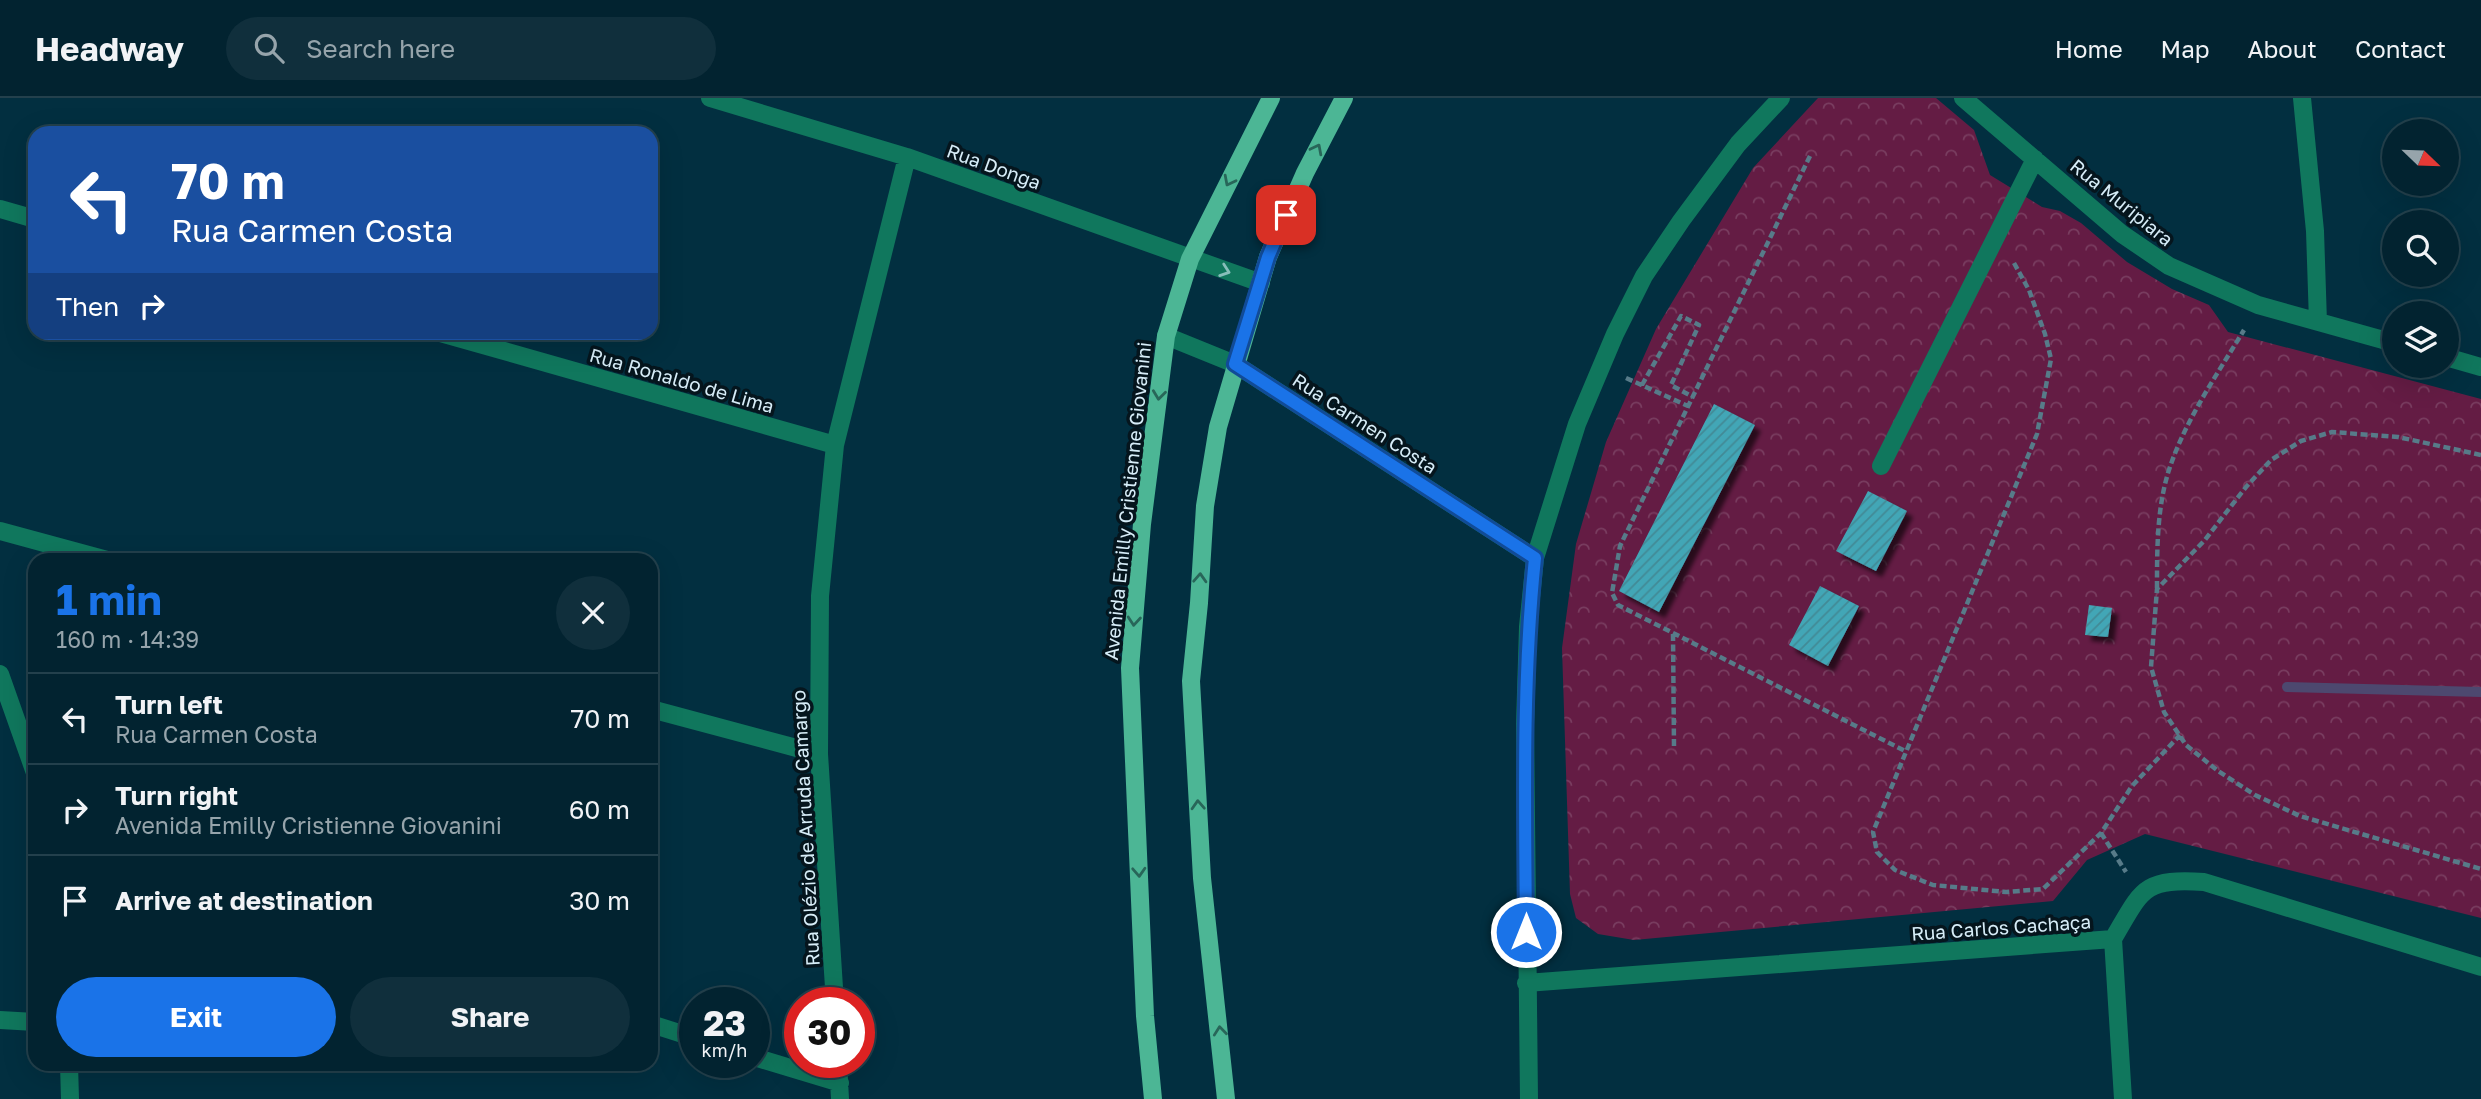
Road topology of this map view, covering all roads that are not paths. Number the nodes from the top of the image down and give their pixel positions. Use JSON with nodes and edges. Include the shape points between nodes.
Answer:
{"nodes":[{"id":1,"x":710,"y":98,"type":"edge"},
{"id":2,"x":1271,"y":98,"type":"edge"},
{"id":3,"x":1344,"y":98,"type":"edge"},
{"id":4,"x":1782,"y":98,"type":"edge"},
{"id":5,"x":1963,"y":98,"type":"edge"},
{"id":6,"x":2302,"y":98,"type":"edge"},
{"id":7,"x":907,"y":157,"type":"junction"},
{"id":8,"x":2035,"y":159,"type":"junction"},
{"id":9,"x":0,"y":209,"type":"edge"},
{"id":10,"x":28,"y":217,"type":"edge"},
{"id":11,"x":1189,"y":259,"type":"junction"},
{"id":12,"x":1261,"y":284,"type":"junction"},
{"id":13,"x":2318,"y":322,"type":"junction"},
{"id":14,"x":1166,"y":336,"type":"junction"},
{"id":15,"x":465,"y":340,"type":"edge"},
{"id":16,"x":2382,"y":340,"type":"edge"},
{"id":17,"x":2459,"y":361,"type":"edge"},
{"id":18,"x":1235,"y":364,"type":"junction"},
{"id":19,"x":2481,"y":367,"type":"edge"},
{"id":20,"x":835,"y":445,"type":"junction"},
{"id":21,"x":1881,"y":466,"type":"dead end"},
{"id":22,"x":0,"y":531,"type":"edge"},
{"id":23,"x":81,"y":553,"type":"edge"},
{"id":24,"x":1535,"y":558,"type":"junction"},
{"id":25,"x":0,"y":674,"type":"edge"},
{"id":26,"x":658,"y":711,"type":"edge"},
{"id":27,"x":28,"y":753,"type":"edge"},
{"id":28,"x":819,"y":754,"type":"junction"},
{"id":29,"x":2113,"y":939,"type":"junction"},
{"id":30,"x":2481,"y":967,"type":"edge"},
{"id":31,"x":1526,"y":983,"type":"junction"},
{"id":32,"x":834,"y":987,"type":"edge"},
{"id":33,"x":0,"y":1020,"type":"edge"},
{"id":34,"x":28,"y":1022,"type":"edge"},
{"id":35,"x":658,"y":1026,"type":"edge"},
{"id":36,"x":679,"y":1033,"type":"edge"},
{"id":37,"x":770,"y":1063,"type":"edge"},
{"id":38,"x":69,"y":1071,"type":"edge"},
{"id":39,"x":840,"y":1091,"type":"edge"},
{"id":40,"x":70,"y":1099,"type":"edge"},
{"id":41,"x":1153,"y":1099,"type":"edge"},
{"id":42,"x":1226,"y":1099,"type":"edge"},
{"id":43,"x":1529,"y":1099,"type":"edge"},
{"id":44,"x":2123,"y":1099,"type":"edge"}],
"edges":[{"from":1,"to":7,"type":"street","name":"Rua Donga"},
{"from":2,"to":11,"type":"main road","name":"Avenida Emilly Cristienne Giovanini","one_way":true},
{"from":12,"to":3,"type":"main road","one_way":true,"via":[[1305,173]]},
{"from":4,"to":24,"type":"street","via":[[1738,144],[1644,276],[1577,424]]},
{"from":5,"to":8,"type":"street","name":"Rua Muripiara"},
{"from":6,"to":13,"type":"street"},
{"from":7,"to":11,"type":"street","name":"Rua Donga"},
{"from":7,"to":20,"type":"street","name":"Rua Olézio de Arruda Camargo"},
{"from":8,"to":13,"type":"street","name":"Rua Muripiara","via":[[2122,234],[2169,266],[2258,304]]},
{"from":8,"to":21,"type":"street"},
{"from":9,"to":10,"type":"street"},
{"from":11,"to":12,"type":"street","name":"Rua Donga","one_way":true},
{"from":11,"to":14,"type":"main road","name":"Avenida Emilly Cristienne Giovanini"},
{"from":12,"to":18,"type":"main road"},
{"from":13,"to":16,"type":"street","name":"Rua Muripiara"},
{"from":14,"to":18,"type":"street","name":"Rua Carmen Costa"},
{"from":14,"to":41,"type":"main road","name":"Avenida Emilly Cristienne Giovanini","one_way":true,"via":[[1129,668]]},
{"from":15,"to":20,"type":"street","name":"Rua Ronaldo de Lima"},
{"from":17,"to":19,"type":"street"},
{"from":18,"to":24,"type":"street","name":"Rua Carmen Costa"},
{"from":42,"to":18,"type":"main road","one_way":true,"via":[[1202,878],[1191,681],[1205,506],[1218,427]]},
{"from":20,"to":28,"type":"street","name":"Rua Olézio de Arruda Camargo","via":[[820,596]]},
{"from":22,"to":23,"type":"street"},
{"from":24,"to":31,"type":"street","via":[[1525,724]]},
{"from":25,"to":27,"type":"street"},
{"from":26,"to":28,"type":"street"},
{"from":28,"to":32,"type":"street","name":"Rua Olézio de Arruda Camargo"},
{"from":29,"to":30,"type":"street","name":"Rua Carlos Cachaça","via":[[2140,893],[2152,885],[2174,880],[2204,882]]},
{"from":29,"to":31,"type":"street","name":"Rua Carlos Cachaça"},
{"from":29,"to":44,"type":"street"},
{"from":31,"to":43,"type":"street"},
{"from":33,"to":34,"type":"street"},
{"from":35,"to":36,"type":"street"},
{"from":37,"to":39,"type":"street"},
{"from":38,"to":40,"type":"street"}]}
